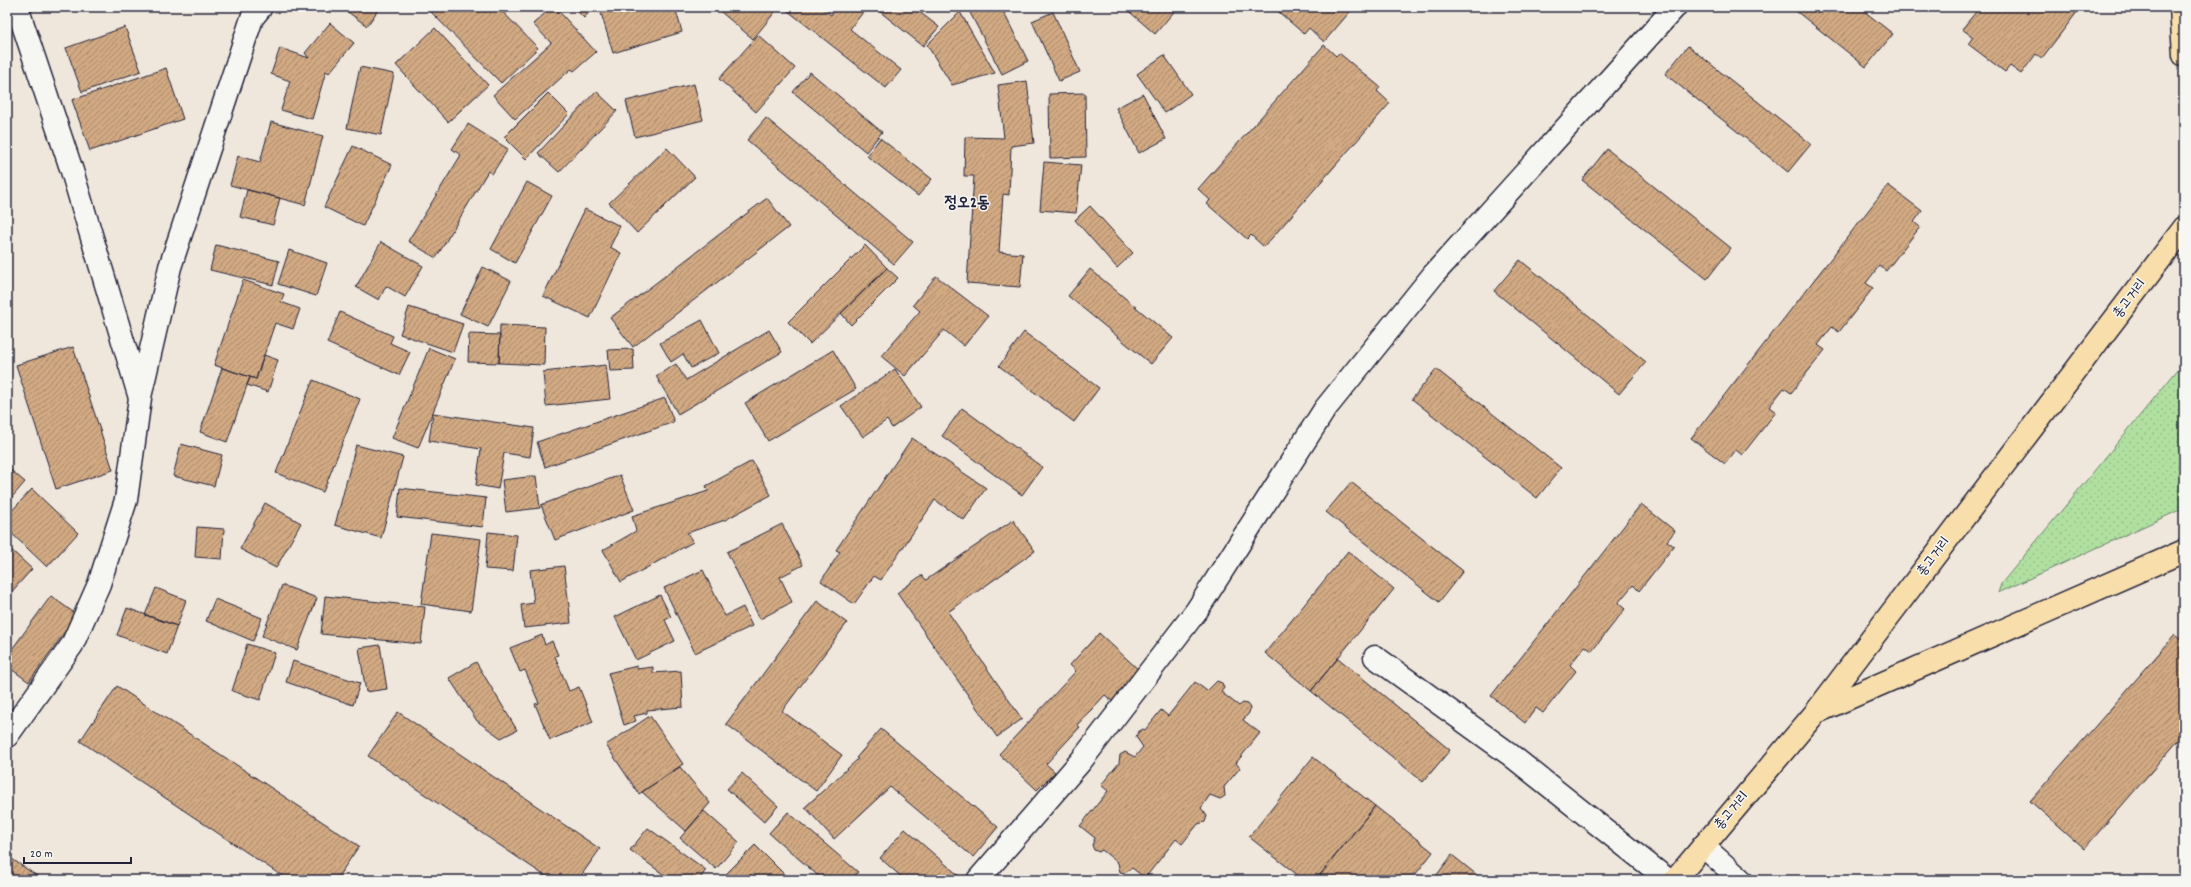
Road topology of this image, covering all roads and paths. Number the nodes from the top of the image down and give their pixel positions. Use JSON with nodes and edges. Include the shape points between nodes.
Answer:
{"nodes":[{"id":1,"x":17,"y":7,"type":"edge"},
{"id":2,"x":261,"y":7,"type":"edge"},
{"id":3,"x":1675,"y":7,"type":"edge"},
{"id":4,"x":2181,"y":7,"type":"edge"},
{"id":5,"x":2184,"y":54,"type":"edge"},
{"id":6,"x":2184,"y":228,"type":"edge"},
{"id":7,"x":140,"y":398,"type":"junction"},
{"id":8,"x":2184,"y":551,"type":"edge"},
{"id":9,"x":1375,"y":657,"type":"dead end"},
{"id":10,"x":1816,"y":712,"type":"junction"},
{"id":11,"x":7,"y":736,"type":"edge"},
{"id":12,"x":1703,"y":846,"type":"junction"},
{"id":13,"x":978,"y":880,"type":"edge"},
{"id":14,"x":1668,"y":880,"type":"edge"},
{"id":15,"x":1675,"y":880,"type":"edge"},
{"id":16,"x":1741,"y":880,"type":"edge"}],
"edges":[{"from":1,"to":7,"type":"street","via":[[72,171]]},
{"from":2,"to":7,"type":"street","via":[[252,18],[170,267]]},
{"from":3,"to":13,"type":"street","via":[[1434,274],[1325,409],[1197,610],[1081,761]]},
{"from":4,"to":5,"type":"main road"},
{"from":6,"to":10,"type":"main road","name":"총고거리"},
{"from":7,"to":11,"type":"street","via":[[126,500],[99,584],[72,645]]},
{"from":8,"to":10,"type":"main road"},
{"from":9,"to":14,"type":"street","via":[[1508,753]]},
{"from":10,"to":12,"type":"main road","name":"총고거리"},
{"from":12,"to":15,"type":"main road","name":"총고거리"},
{"from":12,"to":16,"type":"street"}]}
